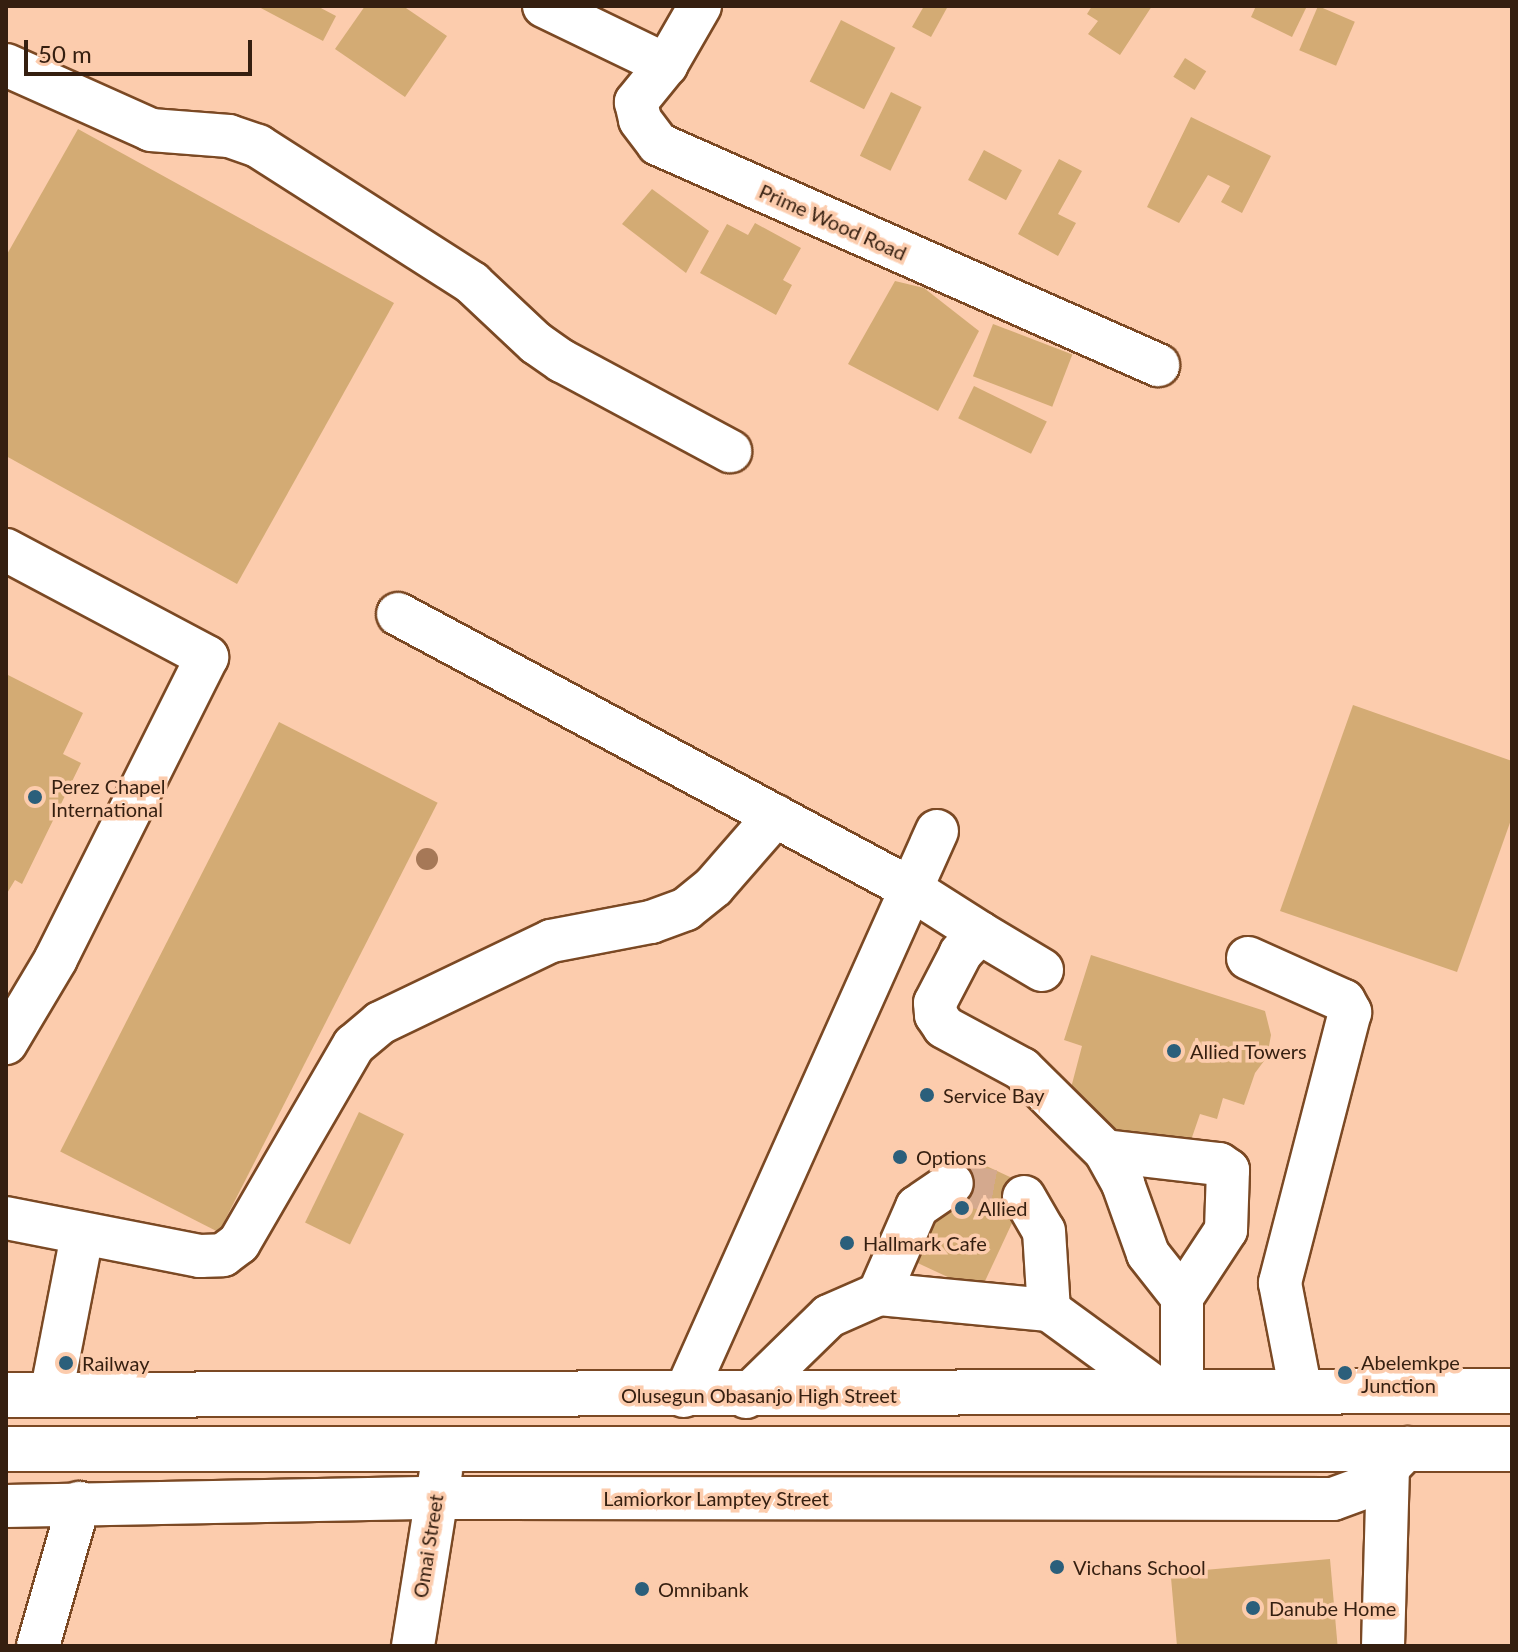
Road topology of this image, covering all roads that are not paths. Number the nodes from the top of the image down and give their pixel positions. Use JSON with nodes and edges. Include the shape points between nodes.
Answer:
{"nodes":[{"id":1,"x":544,"y":6,"type":"edge"},
{"id":2,"x":700,"y":6,"type":"edge"},
{"id":3,"x":6,"y":65,"type":"edge"},
{"id":4,"x":666,"y":65,"type":"junction"},
{"id":5,"x":1158,"y":365,"type":"dead end"},
{"id":6,"x":730,"y":451,"type":"dead end"},
{"id":7,"x":6,"y":550,"type":"edge"},
{"id":8,"x":398,"y":614,"type":"dead end"},
{"id":9,"x":775,"y":816,"type":"junction"},
{"id":10,"x":937,"y":831,"type":"dead end"},
{"id":11,"x":911,"y":889,"type":"junction"},
{"id":12,"x":980,"y":933,"type":"junction"},
{"id":13,"x":1248,"y":958,"type":"dead end"},
{"id":14,"x":1042,"y":970,"type":"dead end"},
{"id":15,"x":8,"y":1037,"type":"edge"},
{"id":16,"x":1105,"y":1151,"type":"junction"},
{"id":17,"x":952,"y":1183,"type":"dead end"},
{"id":18,"x":1024,"y":1197,"type":"dead end"},
{"id":19,"x":6,"y":1218,"type":"edge"},
{"id":20,"x":82,"y":1235,"type":"junction"},
{"id":21,"x":879,"y":1294,"type":"junction"},
{"id":22,"x":1182,"y":1297,"type":"junction"},
{"id":23,"x":1049,"y":1310,"type":"junction"},
{"id":24,"x":1300,"y":1387,"type":"junction"},
{"id":25,"x":1171,"y":1390,"type":"junction"},
{"id":26,"x":1512,"y":1391,"type":"edge"},
{"id":27,"x":6,"y":1395,"type":"edge"},
{"id":28,"x":51,"y":1395,"type":"junction"},
{"id":29,"x":684,"y":1396,"type":"junction"},
{"id":30,"x":746,"y":1397,"type":"junction"},
{"id":31,"x":447,"y":1446,"type":"junction"},
{"id":32,"x":6,"y":1449,"type":"edge"},
{"id":33,"x":1512,"y":1449,"type":"edge"},
{"id":34,"x":1398,"y":1460,"type":"junction"},
{"id":35,"x":434,"y":1498,"type":"junction"},
{"id":36,"x":79,"y":1503,"type":"junction"},
{"id":37,"x":6,"y":1506,"type":"edge"},
{"id":38,"x":38,"y":1646,"type":"edge"},
{"id":39,"x":413,"y":1646,"type":"edge"},
{"id":40,"x":1383,"y":1646,"type":"edge"}],
"edges":[{"from":1,"to":4,"type":"street"},
{"from":2,"to":4,"type":"street","name":"Prime Wood Road"},
{"from":3,"to":6,"type":"street","via":[[151,130],[229,136],[258,146],[472,283],[562,361]]},
{"from":4,"to":5,"type":"street","name":"Prime Wood Road","via":[[636,102],[640,120],[658,144]]},
{"from":7,"to":15,"type":"street","via":[[207,657],[56,959]]},
{"from":8,"to":9,"type":"street"},
{"from":9,"to":11,"type":"street"},
{"from":9,"to":20,"type":"street","via":[[714,886],[686,909],[651,922],[551,941],[380,1023],[354,1045],[239,1243],[223,1255]]},
{"from":10,"to":11,"type":"street"},
{"from":11,"to":12,"type":"street"},
{"from":11,"to":29,"type":"street"},
{"from":12,"to":14,"type":"street"},
{"from":12,"to":16,"type":"street","via":[[935,1003],[936,1015],[944,1027],[1022,1069]]},
{"from":13,"to":24,"type":"street","via":[[1344,1001],[1350,1012],[1280,1283]]},
{"from":16,"to":22,"type":"street","via":[[1148,1254]]},
{"from":16,"to":22,"type":"street","via":[[1219,1164],[1228,1170],[1226,1230]]},
{"from":17,"to":21,"type":"street","via":[[917,1207]]},
{"from":18,"to":23,"type":"street","via":[[1044,1231]]},
{"from":19,"to":20,"type":"street"},
{"from":20,"to":28,"type":"street"},
{"from":21,"to":23,"type":"street"},
{"from":21,"to":30,"type":"street","via":[[829,1316]]},
{"from":22,"to":25,"type":"street"},
{"from":23,"to":25,"type":"street"},
{"from":24,"to":25,"type":"main road","name":"Olusegun Obasanjo High Street"},
{"from":24,"to":26,"type":"main road","name":"Olusegun Obasanjo High Street"},
{"from":25,"to":30,"type":"main road","name":"Olusegun Obasanjo High Street"},
{"from":27,"to":28,"type":"main road","name":"Olusegun Obasanjo High Street"},
{"from":28,"to":29,"type":"main road","name":"Olusegun Obasanjo High Street"},
{"from":29,"to":30,"type":"main road","name":"Olusegun Obasanjo High Street"},
{"from":31,"to":32,"type":"main road"},
{"from":31,"to":34,"type":"main road"},
{"from":31,"to":35,"type":"street","name":"Omai Street"},
{"from":33,"to":34,"type":"main road"},
{"from":34,"to":35,"type":"street","name":"Lamiorkor Lamptey Street","via":[[1371,1485],[1333,1499]]},
{"from":34,"to":40,"type":"street"},
{"from":35,"to":36,"type":"street","name":"Lamiorkor Lamptey Street"},
{"from":35,"to":39,"type":"street","name":"Omai Street"},
{"from":36,"to":37,"type":"street","name":"Lamiorkor Lamptey Street"},
{"from":36,"to":38,"type":"street"}]}
